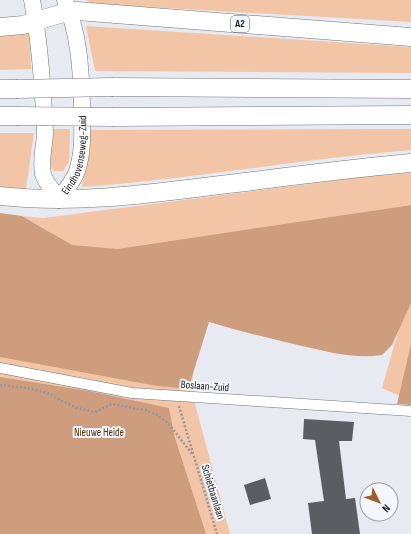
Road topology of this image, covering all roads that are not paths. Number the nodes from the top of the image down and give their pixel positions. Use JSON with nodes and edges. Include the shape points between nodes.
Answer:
{"nodes":[{"id":1,"x":32,"y":0,"type":"edge"},
{"id":2,"x":68,"y":6,"type":"edge"},
{"id":3,"x":36,"y":20,"type":"junction"},
{"id":4,"x":0,"y":27,"type":"edge"},
{"id":5,"x":411,"y":37,"type":"edge"},
{"id":6,"x":8,"y":89,"type":"edge"},
{"id":7,"x":411,"y":89,"type":"edge"},
{"id":8,"x":411,"y":115,"type":"edge"},
{"id":9,"x":9,"y":116,"type":"edge"},
{"id":10,"x":411,"y":163,"type":"edge"},
{"id":11,"x":0,"y":196,"type":"edge"},
{"id":12,"x":59,"y":200,"type":"junction"},
{"id":13,"x":0,"y":368,"type":"edge"},
{"id":14,"x":411,"y":411,"type":"edge"}],
"edges":[{"from":1,"to":3,"type":"main road","name":"Eindhovenseweg-Zuid"},
{"from":2,"to":3,"type":"highway"},
{"from":2,"to":5,"type":"highway","number":"A2"},
{"from":2,"to":12,"type":"main road","name":"Eindhovenseweg-Zuid","via":[[81,63],[83,131],[76,173]]},
{"from":3,"to":4,"type":"highway","via":[[23,25]]},
{"from":3,"to":12,"type":"main road","name":"Eindhovenseweg-Zuid","via":[[45,133],[43,175]]},
{"from":6,"to":7,"type":"highway","bridge":true},
{"from":8,"to":9,"type":"highway","bridge":true},
{"from":10,"to":12,"type":"highway","via":[[138,196]]},
{"from":11,"to":12,"type":"highway"},
{"from":13,"to":14,"type":"street","name":"Boslaan-Zuid","via":[[132,393]]}]}
